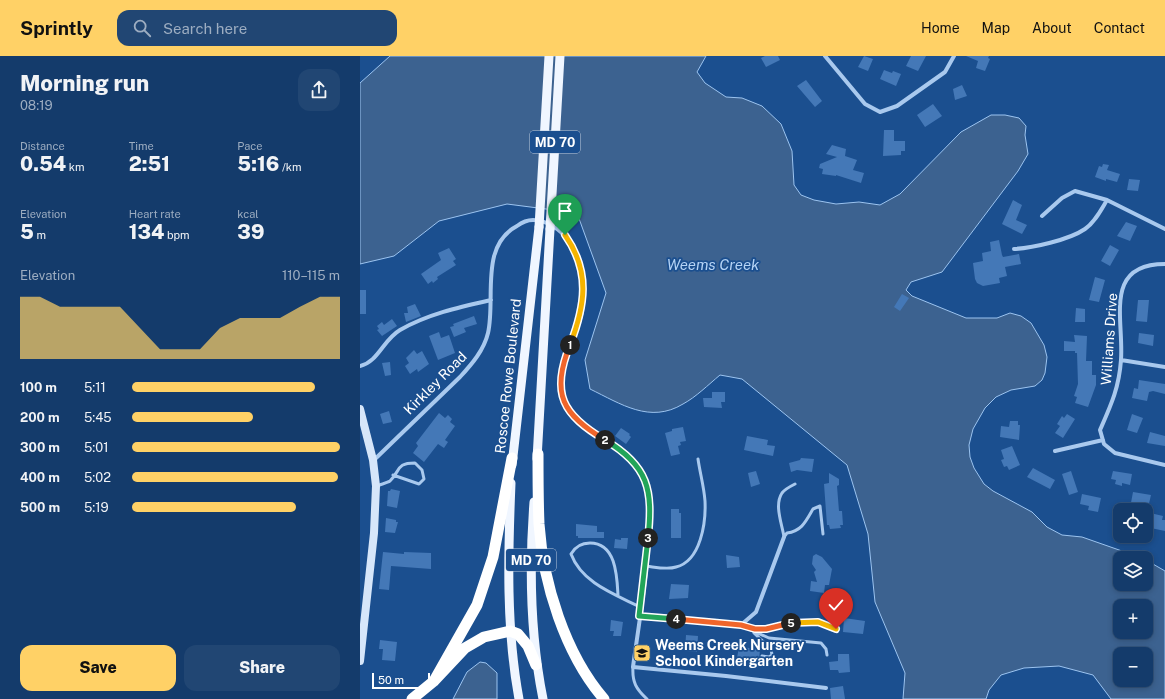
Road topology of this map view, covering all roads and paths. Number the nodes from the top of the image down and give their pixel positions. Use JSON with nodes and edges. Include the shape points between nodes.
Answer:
{"nodes":[{"id":1,"x":550,"y":56,"type":"edge"},
{"id":2,"x":560,"y":56,"type":"edge"},
{"id":3,"x":825,"y":56,"type":"edge"},
{"id":4,"x":954,"y":56,"type":"edge"},
{"id":5,"x":1107,"y":200,"type":"junction"},
{"id":6,"x":1042,"y":216,"type":"dead end"},
{"id":7,"x":1165,"y":229,"type":"edge"},
{"id":8,"x":1014,"y":249,"type":"dead end"},
{"id":9,"x":1165,"y":264,"type":"edge"},
{"id":10,"x":491,"y":300,"type":"junction"},
{"id":11,"x":1121,"y":360,"type":"junction"},
{"id":12,"x":360,"y":366,"type":"edge"},
{"id":13,"x":1165,"y":367,"type":"edge"},
{"id":14,"x":360,"y":409,"type":"edge"},
{"id":15,"x":1103,"y":440,"type":"junction"},
{"id":16,"x":1055,"y":451,"type":"dead end"},
{"id":17,"x":538,"y":454,"type":"junction"},
{"id":18,"x":512,"y":458,"type":"junction"},
{"id":19,"x":698,"y":459,"type":"dead end"},
{"id":20,"x":374,"y":460,"type":"junction"},
{"id":21,"x":1165,"y":465,"type":"edge"},
{"id":22,"x":393,"y":475,"type":"junction"},
{"id":23,"x":795,"y":484,"type":"dead end"},
{"id":24,"x":376,"y":486,"type":"junction"},
{"id":25,"x":823,"y":534,"type":"dead end"},
{"id":26,"x":784,"y":537,"type":"junction"},
{"id":27,"x":646,"y":566,"type":"junction"},
{"id":28,"x":618,"y":595,"type":"junction"},
{"id":29,"x":640,"y":607,"type":"junction"},
{"id":30,"x":639,"y":616,"type":"junction"},
{"id":31,"x":362,"y":618,"type":"edge"},
{"id":32,"x":741,"y":625,"type":"junction"},
{"id":33,"x":836,"y":629,"type":"dead end"},
{"id":34,"x":510,"y":631,"type":"junction"},
{"id":35,"x":751,"y":631,"type":"junction"},
{"id":36,"x":827,"y":655,"type":"dead end"},
{"id":37,"x":762,"y":656,"type":"dead end"},
{"id":38,"x":360,"y":661,"type":"edge"},
{"id":39,"x":536,"y":666,"type":"junction"},
{"id":40,"x":633,"y":667,"type":"junction"},
{"id":41,"x":434,"y":681,"type":"junction"},
{"id":42,"x":826,"y":688,"type":"dead end"},
{"id":43,"x":412,"y":699,"type":"edge"},
{"id":44,"x":519,"y":699,"type":"edge"},
{"id":45,"x":543,"y":699,"type":"edge"},
{"id":46,"x":604,"y":699,"type":"edge"},
{"id":47,"x":647,"y":699,"type":"edge"}],
"edges":[{"from":1,"to":18,"type":"main road","name":"Roscoe Rowe Boulevard","number":"MD 70","bridge":true,"via":[[539,227]]},
{"from":2,"to":17,"type":"main road","number":"MD 70","bridge":true},
{"from":3,"to":4,"type":"street","via":[[865,104],[880,112],[897,106],[945,72]]},
{"from":5,"to":6,"type":"street","via":[[1075,191],[1062,198]]},
{"from":5,"to":7,"type":"street"},
{"from":5,"to":8,"type":"street","via":[[1098,216],[1085,229],[1035,247]]},
{"from":9,"to":11,"type":"street","name":"Williams Drive","via":[[1151,264],[1133,271],[1120,292]]},
{"from":10,"to":12,"type":"street","via":[[442,312],[400,330],[387,340],[372,361]]},
{"from":10,"to":20,"type":"street","name":"Kirkley Road","via":[[491,318],[485,345],[470,366]]},
{"from":10,"to":27,"type":"street","name":"Kirkley Road","via":[[495,252],[510,229],[532,220],[544,222],[565,235],[577,258],[583,284],[581,315],[562,368],[562,396],[568,410],[583,426],[629,457],[646,479],[650,517]]},
{"from":11,"to":13,"type":"street"},
{"from":11,"to":15,"type":"street","name":"Williams Drive","via":[[1116,393],[1100,430]]},
{"from":14,"to":20,"type":"main road"},
{"from":15,"to":16,"type":"street"},
{"from":15,"to":21,"type":"street","via":[[1115,453]]},
{"from":17,"to":39,"type":"main road","number":"MD 70","via":[[530,570]]},
{"from":17,"to":46,"type":"highway","via":[[539,526],[546,569],[559,618],[569,644]]},
{"from":18,"to":34,"type":"main road","name":"Roscoe Rowe Boulevard","number":"MD 70"},
{"from":18,"to":41,"type":"highway","via":[[493,557],[479,598]]},
{"from":19,"to":27,"type":"lane","via":[[705,502],[704,521],[695,551],[687,562],[677,567]]},
{"from":20,"to":24,"type":"main road"},
{"from":22,"to":22,"type":"lane","via":[[405,463],[415,463],[422,470],[424,479],[419,484]]},
{"from":22,"to":24,"type":"lane","via":[[389,481]]},
{"from":23,"to":26,"type":"lane","via":[[782,493],[780,502]]},
{"from":24,"to":31,"type":"main road","via":[[374,533]]},
{"from":25,"to":26,"type":"lane","via":[[820,506],[814,508],[797,532],[787,533]]},
{"from":26,"to":32,"type":"street","via":[[756,612]]},
{"from":27,"to":29,"type":"street","name":"Kirkley Road"},
{"from":28,"to":28,"type":"lane","via":[[590,581],[574,562],[571,554],[575,548],[586,543],[597,543],[608,551],[615,564]]},
{"from":28,"to":29,"type":"lane"},
{"from":29,"to":30,"type":"street","name":"Kirkley Road"},
{"from":30,"to":32,"type":"street"},
{"from":30,"to":40,"type":"street","name":"Kirkley Road"},
{"from":31,"to":38,"type":"main road"},
{"from":32,"to":33,"type":"lane","via":[[766,629],[784,623],[818,622]]},
{"from":32,"to":35,"type":"lane"},
{"from":34,"to":39,"type":"highway","via":[[518,634],[528,646]]},
{"from":34,"to":41,"type":"highway","via":[[484,637],[465,648]]},
{"from":34,"to":44,"type":"main road","name":"Roscoe Rowe Boulevard","number":"MD 70"},
{"from":35,"to":36,"type":"lane","via":[[769,638],[821,643]]},
{"from":35,"to":37,"type":"lane","via":[[771,649],[772,655]]},
{"from":39,"to":45,"type":"main road","number":"MD 70"},
{"from":40,"to":42,"type":"street"},
{"from":40,"to":47,"type":"lane","via":[[632,679]]},
{"from":41,"to":43,"type":"highway"}]}
